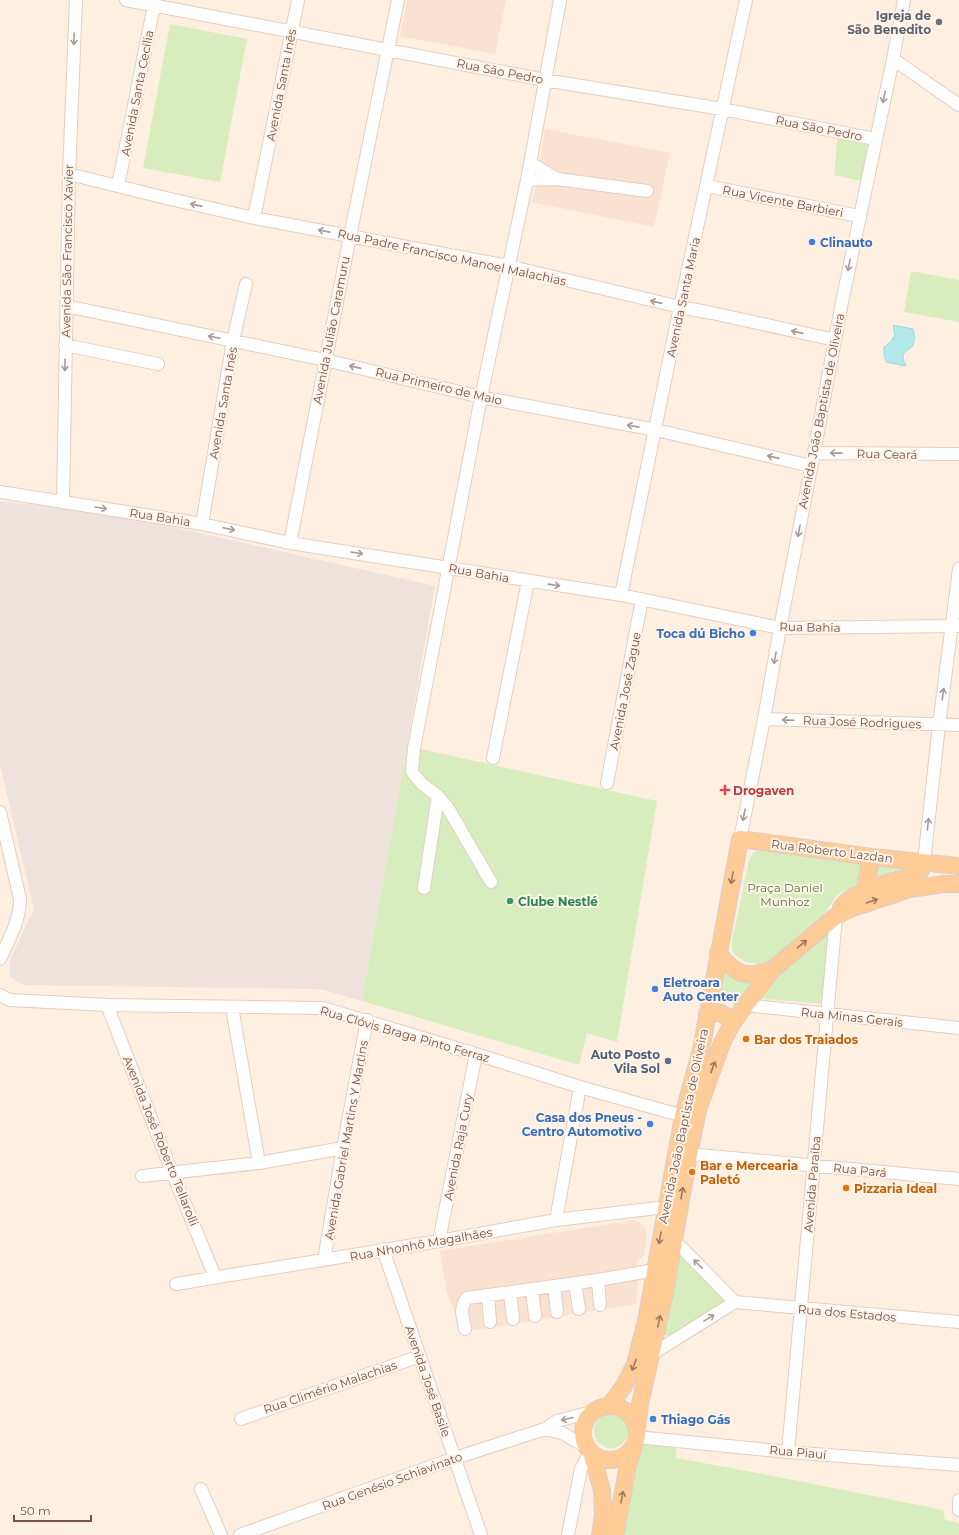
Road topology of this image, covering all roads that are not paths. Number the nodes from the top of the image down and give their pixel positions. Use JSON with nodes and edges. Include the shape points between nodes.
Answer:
{"nodes":[{"id":1,"x":76,"y":0,"type":"edge"},
{"id":2,"x":126,"y":0,"type":"edge"},
{"id":3,"x":298,"y":0,"type":"edge"},
{"id":4,"x":398,"y":0,"type":"edge"},
{"id":5,"x":560,"y":0,"type":"edge"},
{"id":6,"x":746,"y":0,"type":"edge"},
{"id":7,"x":904,"y":0,"type":"edge"},
{"id":8,"x":155,"y":2,"type":"edge"},
{"id":9,"x":292,"y":31,"type":"junction"},
{"id":10,"x":388,"y":50,"type":"junction"},
{"id":11,"x":893,"y":59,"type":"junction"},
{"id":12,"x":545,"y":80,"type":"junction"},
{"id":13,"x":959,"y":105,"type":"edge"},
{"id":14,"x":722,"y":109,"type":"junction"},
{"id":15,"x":875,"y":139,"type":"junction"},
{"id":16,"x":530,"y":163,"type":"junction"},
{"id":17,"x":69,"y":174,"type":"junction"},
{"id":18,"x":557,"y":179,"type":"junction"},
{"id":19,"x":526,"y":180,"type":"junction"},
{"id":20,"x":118,"y":186,"type":"junction"},
{"id":21,"x":707,"y":186,"type":"junction"},
{"id":22,"x":647,"y":191,"type":"dead end"},
{"id":23,"x":859,"y":216,"type":"junction"},
{"id":24,"x":254,"y":218,"type":"junction"},
{"id":25,"x":350,"y":236,"type":"junction"},
{"id":26,"x":508,"y":266,"type":"junction"},
{"id":27,"x":246,"y":284,"type":"dead end"},
{"id":28,"x":66,"y":306,"type":"junction"},
{"id":29,"x":680,"y":308,"type":"junction"},
{"id":30,"x":233,"y":340,"type":"junction"},
{"id":31,"x":835,"y":340,"type":"junction"},
{"id":32,"x":65,"y":345,"type":"junction"},
{"id":33,"x":325,"y":360,"type":"junction"},
{"id":34,"x":158,"y":364,"type":"dead end"},
{"id":35,"x":481,"y":397,"type":"junction"},
{"id":36,"x":656,"y":430,"type":"junction"},
{"id":37,"x":814,"y":453,"type":"junction"},
{"id":38,"x":959,"y":454,"type":"edge"},
{"id":39,"x":811,"y":466,"type":"junction"},
{"id":40,"x":0,"y":492,"type":"edge"},
{"id":41,"x":62,"y":502,"type":"junction"},
{"id":42,"x":202,"y":524,"type":"junction"},
{"id":43,"x":290,"y":543,"type":"junction"},
{"id":44,"x":449,"y":567,"type":"junction"},
{"id":45,"x":959,"y":569,"type":"edge"},
{"id":46,"x":528,"y":581,"type":"junction"},
{"id":47,"x":621,"y":595,"type":"junction"},
{"id":48,"x":642,"y":599,"type":"junction"},
{"id":49,"x":955,"y":626,"type":"edge"},
{"id":50,"x":780,"y":628,"type":"junction"},
{"id":51,"x":764,"y":719,"type":"junction"},
{"id":52,"x":939,"y":725,"type":"junction"},
{"id":53,"x":959,"y":725,"type":"edge"},
{"id":54,"x":493,"y":758,"type":"dead end"},
{"id":55,"x":607,"y":783,"type":"dead end"},
{"id":56,"x":438,"y":796,"type":"junction"},
{"id":57,"x":0,"y":812,"type":"edge"},
{"id":58,"x":740,"y":839,"type":"junction"},
{"id":59,"x":872,"y":857,"type":"junction"},
{"id":60,"x":924,"y":862,"type":"junction"},
{"id":61,"x":959,"y":866,"type":"edge"},
{"id":62,"x":490,"y":882,"type":"dead end"},
{"id":63,"x":959,"y":884,"type":"edge"},
{"id":64,"x":424,"y":888,"type":"dead end"},
{"id":65,"x":864,"y":891,"type":"junction"},
{"id":66,"x":836,"y":916,"type":"junction"},
{"id":67,"x":718,"y":953,"type":"junction"},
{"id":68,"x":0,"y":959,"type":"edge"},
{"id":69,"x":772,"y":970,"type":"junction"},
{"id":70,"x":0,"y":995,"type":"edge"},
{"id":71,"x":107,"y":1005,"type":"junction"},
{"id":72,"x":745,"y":1005,"type":"junction"},
{"id":73,"x":232,"y":1007,"type":"junction"},
{"id":74,"x":707,"y":1014,"type":"junction"},
{"id":75,"x":828,"y":1014,"type":"junction"},
{"id":76,"x":367,"y":1020,"type":"junction"},
{"id":77,"x":733,"y":1022,"type":"junction"},
{"id":78,"x":959,"y":1028,"type":"edge"},
{"id":79,"x":476,"y":1054,"type":"junction"},
{"id":80,"x":580,"y":1087,"type":"junction"},
{"id":81,"x":683,"y":1116,"type":"junction"},
{"id":82,"x":343,"y":1148,"type":"junction"},
{"id":83,"x":688,"y":1154,"type":"junction"},
{"id":84,"x":259,"y":1163,"type":"junction"},
{"id":85,"x":813,"y":1165,"type":"junction"},
{"id":86,"x":172,"y":1172,"type":"junction"},
{"id":87,"x":142,"y":1176,"type":"dead end"},
{"id":88,"x":959,"y":1179,"type":"edge"},
{"id":89,"x":666,"y":1207,"type":"junction"},
{"id":90,"x":556,"y":1220,"type":"junction"},
{"id":91,"x":674,"y":1240,"type":"junction"},
{"id":92,"x":439,"y":1241,"type":"junction"},
{"id":93,"x":383,"y":1249,"type":"junction"},
{"id":94,"x":324,"y":1260,"type":"junction"},
{"id":95,"x":655,"y":1270,"type":"junction"},
{"id":96,"x":215,"y":1277,"type":"junction"},
{"id":97,"x":598,"y":1280,"type":"junction"},
{"id":98,"x":576,"y":1283,"type":"junction"},
{"id":99,"x":176,"y":1284,"type":"dead end"},
{"id":100,"x":554,"y":1286,"type":"junction"},
{"id":101,"x":532,"y":1289,"type":"junction"},
{"id":102,"x":510,"y":1292,"type":"junction"},
{"id":103,"x":488,"y":1296,"type":"junction"},
{"id":104,"x":735,"y":1302,"type":"junction"},
{"id":105,"x":600,"y":1305,"type":"dead end"},
{"id":106,"x":579,"y":1309,"type":"dead end"},
{"id":107,"x":801,"y":1309,"type":"junction"},
{"id":108,"x":557,"y":1312,"type":"dead end"},
{"id":109,"x":535,"y":1316,"type":"dead end"},
{"id":110,"x":513,"y":1319,"type":"dead end"},
{"id":111,"x":490,"y":1322,"type":"dead end"},
{"id":112,"x":959,"y":1322,"type":"edge"},
{"id":113,"x":465,"y":1329,"type":"dead end"},
{"id":114,"x":652,"y":1354,"type":"junction"},
{"id":115,"x":420,"y":1356,"type":"junction"},
{"id":116,"x":609,"y":1406,"type":"junction"},
{"id":117,"x":592,"y":1412,"type":"junction"},
{"id":118,"x":241,"y":1419,"type":"dead end"},
{"id":119,"x":545,"y":1429,"type":"junction"},
{"id":120,"x":636,"y":1437,"type":"junction"},
{"id":121,"x":589,"y":1451,"type":"junction"},
{"id":122,"x":788,"y":1452,"type":"junction"},
{"id":123,"x":455,"y":1458,"type":"junction"},
{"id":124,"x":959,"y":1465,"type":"edge"},
{"id":125,"x":201,"y":1489,"type":"dead end"},
{"id":126,"x":959,"y":1500,"type":"edge"},
{"id":127,"x":959,"y":1510,"type":"edge"},
{"id":128,"x":221,"y":1535,"type":"edge"},
{"id":129,"x":240,"y":1535,"type":"edge"},
{"id":130,"x":481,"y":1535,"type":"edge"},
{"id":131,"x":568,"y":1535,"type":"edge"},
{"id":132,"x":600,"y":1535,"type":"edge"},
{"id":133,"x":615,"y":1535,"type":"edge"}],
"edges":[{"from":1,"to":17,"type":"street","name":"Avenida São Francisco Xavier","one_way":true},
{"from":2,"to":8,"type":"street","name":"Rua São Pedro"},
{"from":3,"to":9,"type":"street","name":"Avenida Santa Inês"},
{"from":4,"to":10,"type":"street","name":"Avenida Julião Caramuru"},
{"from":5,"to":12,"type":"street"},
{"from":6,"to":14,"type":"street","name":"Avenida Santa Maria"},
{"from":7,"to":11,"type":"street","name":"Avenida João Baptista de Oliveira"},
{"from":8,"to":9,"type":"street","name":"Rua São Pedro"},
{"from":8,"to":20,"type":"street","name":"Avenida Santa Cecília"},
{"from":9,"to":10,"type":"street","name":"Rua São Pedro"},
{"from":9,"to":24,"type":"street","name":"Avenida Santa Inês"},
{"from":10,"to":12,"type":"street","name":"Rua São Pedro"},
{"from":10,"to":25,"type":"street","name":"Avenida Julião Caramuru"},
{"from":11,"to":13,"type":"street"},
{"from":11,"to":15,"type":"street","name":"Avenida João Baptista de Oliveira","one_way":true},
{"from":12,"to":14,"type":"street","name":"Rua São Pedro"},
{"from":12,"to":16,"type":"street"},
{"from":14,"to":15,"type":"street","name":"Rua São Pedro"},
{"from":14,"to":21,"type":"street","name":"Avenida Santa Maria"},
{"from":15,"to":23,"type":"street","name":"Avenida João Baptista de Oliveira"},
{"from":16,"to":18,"type":"street"},
{"from":16,"to":19,"type":"street"},
{"from":17,"to":20,"type":"street","name":"Rua Padre Francisco Manoel Malachias"},
{"from":17,"to":28,"type":"street","name":"Avenida São Francisco Xavier"},
{"from":18,"to":19,"type":"street"},
{"from":18,"to":22,"type":"street"},
{"from":19,"to":26,"type":"street"},
{"from":24,"to":20,"type":"street","name":"Rua Padre Francisco Manoel Malachias","one_way":true},
{"from":21,"to":23,"type":"street","name":"Rua Vicente Barbieri"},
{"from":21,"to":29,"type":"street","name":"Avenida Santa Maria"},
{"from":23,"to":31,"type":"street","name":"Avenida João Baptista de Oliveira","one_way":true},
{"from":25,"to":24,"type":"street","name":"Rua Padre Francisco Manoel Malachias","one_way":true},
{"from":25,"to":26,"type":"street","name":"Rua Padre Francisco Manoel Malachias"},
{"from":25,"to":33,"type":"street","name":"Avenida Julião Caramuru"},
{"from":29,"to":26,"type":"street","name":"Rua Padre Francisco Manoel Malachias","one_way":true},
{"from":26,"to":35,"type":"street"},
{"from":27,"to":30,"type":"street","name":"Avenida Santa Inês"},
{"from":30,"to":28,"type":"street","name":"Rua Primeiro de Maio","one_way":true},
{"from":28,"to":32,"type":"street","name":"Avenida São Francisco Xavier"},
{"from":31,"to":29,"type":"street","name":"Rua Padre Francisco Manoel Malachias","one_way":true},
{"from":29,"to":36,"type":"street","name":"Avenida Santa Maria"},
{"from":30,"to":33,"type":"street","name":"Rua Primeiro de Maio"},
{"from":30,"to":42,"type":"street","name":"Avenida Santa Inês"},
{"from":31,"to":37,"type":"street","name":"Avenida João Baptista de Oliveira"},
{"from":32,"to":34,"type":"street"},
{"from":32,"to":41,"type":"street","name":"Avenida São Francisco Xavier","one_way":true},
{"from":35,"to":33,"type":"street","name":"Rua Primeiro de Maio","one_way":true},
{"from":33,"to":43,"type":"street","name":"Avenida Julião Caramuru"},
{"from":36,"to":35,"type":"street","name":"Rua Primeiro de Maio","one_way":true},
{"from":35,"to":44,"type":"street"},
{"from":39,"to":36,"type":"street","name":"Rua Primeiro de Maio","one_way":true},
{"from":36,"to":47,"type":"street","name":"Avenida Santa Maria"},
{"from":38,"to":37,"type":"street","name":"Rua Ceará","one_way":true},
{"from":37,"to":39,"type":"street","name":"Avenida João Baptista de Oliveira"},
{"from":39,"to":50,"type":"street","name":"Avenida João Baptista de Oliveira","one_way":true},
{"from":40,"to":41,"type":"street","name":"Rua Bahia"},
{"from":41,"to":42,"type":"street","name":"Rua Bahia","one_way":true},
{"from":42,"to":43,"type":"street","name":"Rua Bahia","one_way":true},
{"from":43,"to":44,"type":"street","name":"Rua Bahia","one_way":true},
{"from":44,"to":46,"type":"street","name":"Rua Bahia"},
{"from":44,"to":56,"type":"street","via":[[414,748],[412,772],[422,784]]},
{"from":45,"to":49,"type":"street"},
{"from":46,"to":47,"type":"street","name":"Rua Bahia","one_way":true},
{"from":46,"to":54,"type":"street"},
{"from":47,"to":48,"type":"street","name":"Rua Bahia"},
{"from":48,"to":50,"type":"street","name":"Rua Bahia"},
{"from":48,"to":55,"type":"street","name":"Avenida José Zague"},
{"from":49,"to":50,"type":"street","name":"Rua Bahia"},
{"from":52,"to":49,"type":"street","one_way":true},
{"from":50,"to":51,"type":"street","name":"Avenida João Baptista de Oliveira","one_way":true},
{"from":52,"to":51,"type":"street","name":"Rua José Rodrigues","one_way":true},
{"from":51,"to":58,"type":"street","name":"Avenida João Baptista de Oliveira","one_way":true},
{"from":52,"to":53,"type":"street","name":"Rua José Rodrigues"},
{"from":60,"to":52,"type":"street","one_way":true},
{"from":56,"to":62,"type":"street","via":[[448,808]]},
{"from":56,"to":64,"type":"street"},
{"from":57,"to":68,"type":"street","via":[[20,903],[19,916]]},
{"from":58,"to":59,"type":"main road","name":"Rua Roberto Lazdan"},
{"from":58,"to":67,"type":"main road","name":"Avenida João Baptista de Oliveira","one_way":true},
{"from":59,"to":60,"type":"main road","name":"Rua Roberto Lazdan"},
{"from":59,"to":65,"type":"main road"},
{"from":60,"to":61,"type":"main road","name":"Rua Roberto Lazdan"},
{"from":60,"to":65,"type":"main road","via":[[914,875]]},
{"from":66,"to":63,"type":"main road","one_way":true,"via":[[910,889]]},
{"from":65,"to":66,"type":"main road","via":[[845,902]]},
{"from":69,"to":66,"type":"main road","one_way":true},
{"from":66,"to":75,"type":"street","name":"Avenida Paraíba"},
{"from":67,"to":69,"type":"main road","via":[[738,972],[754,975]]},
{"from":67,"to":74,"type":"main road","name":"Avenida João Baptista de Oliveira"},
{"from":69,"to":72,"type":"main road","name":"Avenida João Baptista de Oliveira"},
{"from":70,"to":71,"type":"street","name":"Rua Clóvis Braga Pinto Ferraz","via":[[10,1000]]},
{"from":71,"to":73,"type":"street","name":"Rua Clóvis Braga Pinto Ferraz"},
{"from":71,"to":86,"type":"street","name":"Avenida José Roberto Tellarolli"},
{"from":72,"to":75,"type":"street","name":"Rua Minas Gerais"},
{"from":72,"to":77,"type":"main road","name":"Avenida João Baptista de Oliveira"},
{"from":73,"to":76,"type":"street","name":"Rua Clóvis Braga Pinto Ferraz","via":[[323,1008]]},
{"from":73,"to":84,"type":"street"},
{"from":74,"to":77,"type":"main road","via":[[721,1013]]},
{"from":74,"to":81,"type":"main road","name":"Avenida João Baptista de Oliveira","via":[[702,1045]]},
{"from":75,"to":78,"type":"street","name":"Rua Minas Gerais"},
{"from":75,"to":85,"type":"street","name":"Avenida Paraíba"},
{"from":76,"to":79,"type":"street","name":"Rua Clóvis Braga Pinto Ferraz"},
{"from":76,"to":82,"type":"street","name":"Avenida Gabriel Martins Y Martins"},
{"from":83,"to":77,"type":"main road","name":"Avenida João Baptista de Oliveira","one_way":true,"via":[[698,1110],[722,1043]]},
{"from":79,"to":80,"type":"street","name":"Rua Clóvis Braga Pinto Ferraz"},
{"from":79,"to":92,"type":"street","name":"Avenida Raja Cury"},
{"from":80,"to":81,"type":"street","name":"Rua Clóvis Braga Pinto Ferraz"},
{"from":80,"to":90,"type":"street"},
{"from":81,"to":89,"type":"main road","name":"Avenida João Baptista de Oliveira"},
{"from":82,"to":84,"type":"street"},
{"from":82,"to":94,"type":"street","name":"Avenida Gabriel Martins Y Martins"},
{"from":83,"to":85,"type":"street","name":"Rua Pará"},
{"from":91,"to":83,"type":"main road","name":"Avenida João Baptista de Oliveira","one_way":true},
{"from":84,"to":86,"type":"street"},
{"from":85,"to":88,"type":"street","name":"Rua Pará"},
{"from":85,"to":107,"type":"street","name":"Avenida Paraíba"},
{"from":86,"to":87,"type":"street"},
{"from":86,"to":96,"type":"street","name":"Avenida José Roberto Tellarolli"},
{"from":89,"to":90,"type":"street","name":"Rua Nhonhô Magalhães"},
{"from":89,"to":95,"type":"main road","name":"Avenida João Baptista de Oliveira","one_way":true},
{"from":90,"to":92,"type":"street","name":"Rua Nhonhô Magalhães"},
{"from":104,"to":91,"type":"street","one_way":true},
{"from":114,"to":91,"type":"main road","name":"Avenida João Baptista de Oliveira","one_way":true},
{"from":92,"to":93,"type":"street","name":"Rua Nhonhô Magalhães"},
{"from":93,"to":94,"type":"street","name":"Rua Nhonhô Magalhães"},
{"from":93,"to":115,"type":"street","name":"Avenida José Basile"},
{"from":94,"to":96,"type":"street","name":"Rua Nhonhô Magalhães"},
{"from":95,"to":97,"type":"street"},
{"from":95,"to":116,"type":"main road","name":"Avenida João Baptista de Oliveira","one_way":true,"via":[[635,1364],[624,1386]]},
{"from":96,"to":99,"type":"street","name":"Rua Nhonhô Magalhães"},
{"from":97,"to":98,"type":"street"},
{"from":97,"to":105,"type":"street"},
{"from":98,"to":100,"type":"street"},
{"from":98,"to":106,"type":"street"},
{"from":100,"to":101,"type":"street"},
{"from":100,"to":108,"type":"street"},
{"from":101,"to":102,"type":"street"},
{"from":101,"to":109,"type":"street"},
{"from":102,"to":103,"type":"street"},
{"from":102,"to":110,"type":"street"},
{"from":103,"to":111,"type":"street"},
{"from":103,"to":113,"type":"street","via":[[467,1298],[463,1302]]},
{"from":104,"to":107,"type":"street","name":"Rua dos Estados"},
{"from":114,"to":104,"type":"street","one_way":true},
{"from":107,"to":112,"type":"street","name":"Rua dos Estados"},
{"from":107,"to":122,"type":"street","name":"Avenida Paraíba"},
{"from":114,"to":120,"type":"main road","name":"Avenida João Baptista de Oliveira","via":[[640,1404]]},
{"from":115,"to":118,"type":"street","name":"Rua Climério Malachias"},
{"from":115,"to":123,"type":"street","name":"Avenida José Basile"},
{"from":116,"to":117,"type":"main road","via":[[600,1407]]},
{"from":116,"to":120,"type":"main road","via":[[619,1407],[627,1412],[633,1419]]},
{"from":117,"to":119,"type":"street","name":"Rua Genésio Schiavinato","one_way":true,"via":[[557,1421]]},
{"from":117,"to":121,"type":"main road","via":[[586,1419],[582,1437]]},
{"from":119,"to":121,"type":"street","via":[[562,1433]]},
{"from":119,"to":123,"type":"street","name":"Rua Genésio Schiavinato"},
{"from":120,"to":121,"type":"main road","via":[[630,1453],[614,1461],[603,1460]]},
{"from":120,"to":122,"type":"street","name":"Rua Piauí"},
{"from":133,"to":120,"type":"main road","name":"Avenida João Baptista de Oliveira","one_way":true},
{"from":121,"to":131,"type":"street","via":[[581,1469]]},
{"from":121,"to":132,"type":"main road","via":[[602,1490],[603,1515]]},
{"from":122,"to":124,"type":"street","name":"Rua Piauí"},
{"from":123,"to":129,"type":"street","name":"Rua Genésio Schiavinato"},
{"from":123,"to":130,"type":"street","name":"Avenida José Basile"},
{"from":125,"to":128,"type":"street"},
{"from":126,"to":127,"type":"street"}]}
